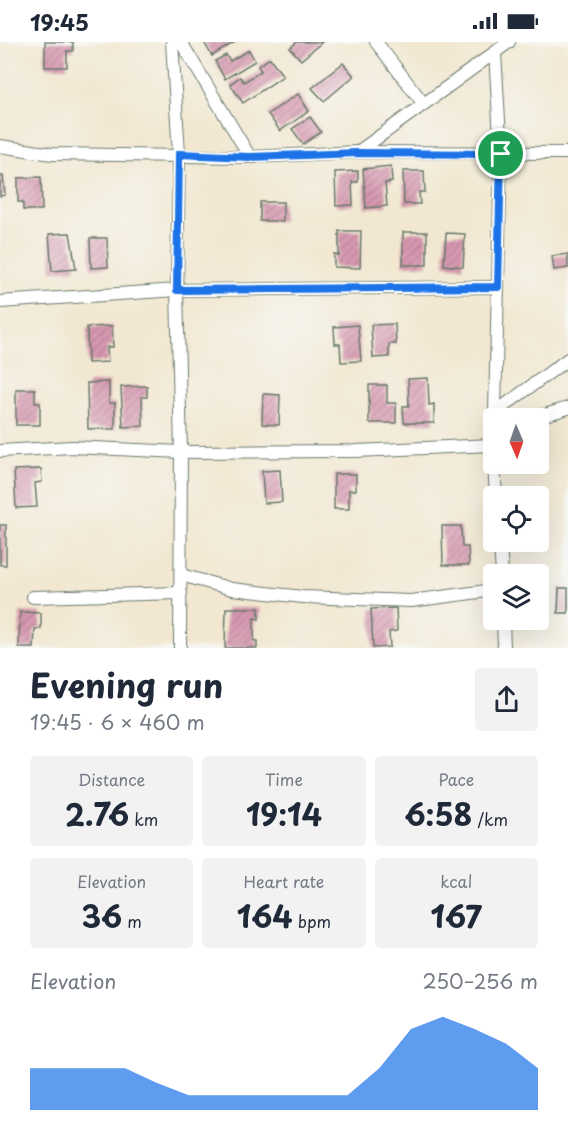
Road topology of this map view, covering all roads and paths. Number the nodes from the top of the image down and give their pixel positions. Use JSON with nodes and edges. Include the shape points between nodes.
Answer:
{"nodes":[{"id":1,"x":172,"y":42,"type":"edge"},
{"id":2,"x":181,"y":42,"type":"edge"},
{"id":3,"x":376,"y":42,"type":"edge"},
{"id":4,"x":509,"y":42,"type":"edge"},
{"id":5,"x":495,"y":53,"type":"junction"},
{"id":6,"x":423,"y":103,"type":"junction"},
{"id":7,"x":0,"y":146,"type":"edge"},
{"id":8,"x":358,"y":153,"type":"junction"},
{"id":9,"x":568,"y":153,"type":"edge"},
{"id":10,"x":179,"y":154,"type":"junction"},
{"id":11,"x":501,"y":154,"type":"junction"},
{"id":12,"x":250,"y":157,"type":"junction"},
{"id":13,"x":498,"y":287,"type":"junction"},
{"id":14,"x":177,"y":290,"type":"junction"},
{"id":15,"x":0,"y":302,"type":"edge"},
{"id":16,"x":568,"y":359,"type":"edge"},
{"id":17,"x":493,"y":408,"type":"edge"},
{"id":18,"x":501,"y":408,"type":"edge"},
{"id":19,"x":568,"y":408,"type":"edge"},
{"id":20,"x":549,"y":414,"type":"edge"},
{"id":21,"x":483,"y":445,"type":"edge"},
{"id":22,"x":0,"y":451,"type":"edge"},
{"id":23,"x":181,"y":452,"type":"junction"},
{"id":24,"x":181,"y":575,"type":"junction"},
{"id":25,"x":483,"y":591,"type":"edge"},
{"id":26,"x":180,"y":593,"type":"junction"},
{"id":27,"x":33,"y":597,"type":"dead end"},
{"id":28,"x":504,"y":630,"type":"edge"},
{"id":29,"x":180,"y":648,"type":"edge"},
{"id":30,"x":504,"y":648,"type":"edge"}],
"edges":[{"from":1,"to":10,"type":"street"},
{"from":2,"to":12,"type":"street"},
{"from":3,"to":6,"type":"street"},
{"from":4,"to":5,"type":"street"},
{"from":5,"to":6,"type":"street"},
{"from":5,"to":11,"type":"street"},
{"from":6,"to":8,"type":"street"},
{"from":7,"to":10,"type":"street","via":[[52,154]]},
{"from":8,"to":11,"type":"street"},
{"from":8,"to":12,"type":"street"},
{"from":9,"to":11,"type":"street"},
{"from":10,"to":12,"type":"street"},
{"from":10,"to":14,"type":"street"},
{"from":11,"to":13,"type":"street"},
{"from":13,"to":14,"type":"street"},
{"from":13,"to":17,"type":"street"},
{"from":14,"to":15,"type":"street"},
{"from":14,"to":23,"type":"street"},
{"from":16,"to":18,"type":"street"},
{"from":19,"to":20,"type":"street"},
{"from":21,"to":23,"type":"street"},
{"from":22,"to":23,"type":"street","via":[[72,447]]},
{"from":23,"to":24,"type":"street"},
{"from":24,"to":25,"type":"street","via":[[232,589],[303,597],[411,601]]},
{"from":24,"to":26,"type":"street"},
{"from":26,"to":27,"type":"street"},
{"from":26,"to":29,"type":"street"},
{"from":28,"to":30,"type":"street"}]}
